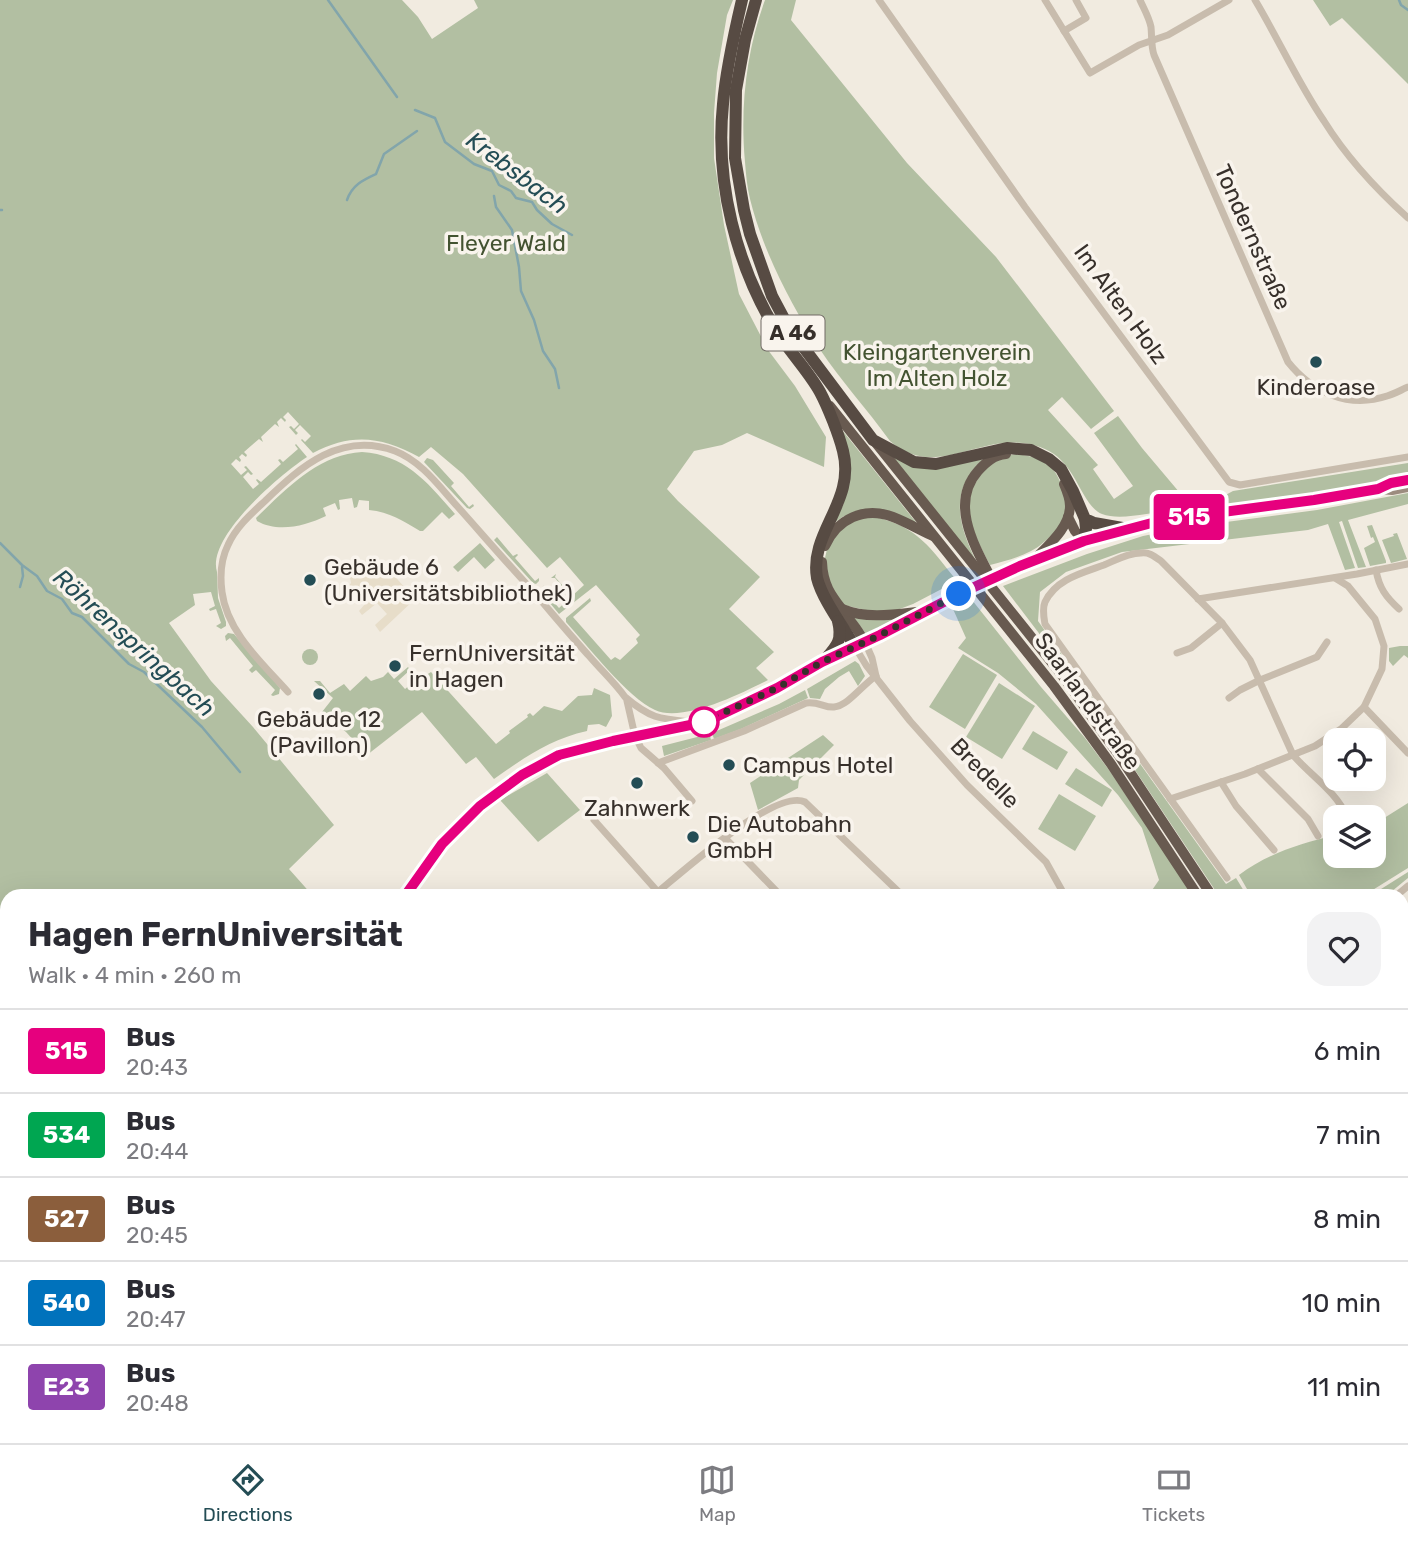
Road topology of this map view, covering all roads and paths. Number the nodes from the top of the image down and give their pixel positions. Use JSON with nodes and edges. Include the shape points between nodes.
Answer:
{"nodes":[{"id":1,"x":742,"y":0,"type":"edge"},
{"id":2,"x":757,"y":0,"type":"edge"},
{"id":3,"x":879,"y":0,"type":"edge"},
{"id":4,"x":1045,"y":0,"type":"edge"},
{"id":5,"x":1076,"y":0,"type":"edge"},
{"id":6,"x":1140,"y":0,"type":"edge"},
{"id":7,"x":1228,"y":0,"type":"edge"},
{"id":8,"x":1255,"y":0,"type":"edge"},
{"id":9,"x":1064,"y":31,"type":"junction"},
{"id":10,"x":1150,"y":41,"type":"junction"},
{"id":11,"x":1408,"y":218,"type":"edge"},
{"id":12,"x":1408,"y":387,"type":"edge"},
{"id":13,"x":820,"y":392,"type":"junction"},
{"id":14,"x":873,"y":440,"type":"junction"},
{"id":15,"x":1408,"y":457,"type":"edge"},
{"id":16,"x":1408,"y":480,"type":"edge"},
{"id":17,"x":1408,"y":487,"type":"edge"},
{"id":18,"x":1378,"y":489,"type":"junction"},
{"id":19,"x":1068,"y":517,"type":"junction"},
{"id":20,"x":1086,"y":519,"type":"junction"},
{"id":21,"x":1128,"y":528,"type":"junction"},
{"id":22,"x":935,"y":537,"type":"junction"},
{"id":23,"x":1084,"y":541,"type":"junction"},
{"id":24,"x":1033,"y":561,"type":"junction"},
{"id":25,"x":1408,"y":564,"type":"edge"},
{"id":26,"x":1376,"y":570,"type":"junction"},
{"id":27,"x":1335,"y":578,"type":"junction"},
{"id":28,"x":1198,"y":598,"type":"junction"},
{"id":29,"x":1005,"y":604,"type":"junction"},
{"id":30,"x":1399,"y":609,"type":"dead end"},
{"id":31,"x":839,"y":611,"type":"junction"},
{"id":32,"x":926,"y":611,"type":"junction"},
{"id":33,"x":1222,"y":624,"type":"junction"},
{"id":34,"x":1327,"y":642,"type":"dead end"},
{"id":35,"x":860,"y":645,"type":"junction"},
{"id":36,"x":1177,"y":653,"type":"dead end"},
{"id":37,"x":822,"y":662,"type":"junction"},
{"id":38,"x":876,"y":677,"type":"junction"},
{"id":39,"x":1260,"y":680,"type":"junction"},
{"id":40,"x":288,"y":692,"type":"dead end"},
{"id":41,"x":625,"y":697,"type":"junction"},
{"id":42,"x":1229,"y":698,"type":"dead end"},
{"id":43,"x":1364,"y":707,"type":"junction"},
{"id":44,"x":700,"y":723,"type":"junction"},
{"id":45,"x":635,"y":736,"type":"junction"},
{"id":46,"x":1408,"y":753,"type":"edge"},
{"id":47,"x":1293,"y":755,"type":"junction"},
{"id":48,"x":658,"y":763,"type":"junction"},
{"id":49,"x":1258,"y":769,"type":"junction"},
{"id":50,"x":1221,"y":782,"type":"junction"},
{"id":51,"x":1170,"y":799,"type":"junction"},
{"id":52,"x":692,"y":801,"type":"dead end"},
{"id":53,"x":1341,"y":805,"type":"edge"},
{"id":54,"x":594,"y":820,"type":"dead end"},
{"id":55,"x":1318,"y":836,"type":"dead end"},
{"id":56,"x":725,"y":838,"type":"junction"},
{"id":57,"x":1274,"y":850,"type":"dead end"},
{"id":58,"x":1227,"y":878,"type":"dead end"},
{"id":59,"x":410,"y":889,"type":"edge"},
{"id":60,"x":652,"y":889,"type":"edge"},
{"id":61,"x":662,"y":889,"type":"edge"},
{"id":62,"x":774,"y":889,"type":"edge"},
{"id":63,"x":896,"y":889,"type":"edge"},
{"id":64,"x":1061,"y":889,"type":"edge"},
{"id":65,"x":1193,"y":889,"type":"edge"},
{"id":66,"x":1207,"y":889,"type":"edge"}],
"edges":[{"from":1,"to":13,"type":"highway","number":"A 46","via":[[723,106],[722,163],[728,203],[756,290],[776,330]]},
{"from":2,"to":14,"type":"highway","number":"A 46","via":[[736,90],[735,158],[750,234],[789,328]]},
{"from":3,"to":15,"type":"street","name":"Im Alten Holz","via":[[1229,482],[1240,485]]},
{"from":4,"to":9,"type":"street"},
{"from":5,"to":9,"type":"street","via":[[1086,18]]},
{"from":6,"to":10,"type":"street","name":"Tondernstraße","via":[[1149,19]]},
{"from":7,"to":10,"type":"street","via":[[1168,36]]},
{"from":8,"to":11,"type":"street","via":[[1331,132],[1371,183]]},
{"from":9,"to":10,"type":"street","via":[[1090,73]]},
{"from":10,"to":12,"type":"street","name":"Tondernstraße","via":[[1287,362],[1301,378],[1340,399],[1386,397]]},
{"from":13,"to":22,"type":"highway","name":"Saarlandstraße"},
{"from":13,"to":31,"type":"highway","via":[[843,450],[846,471],[840,500],[817,557],[824,596]]},
{"from":14,"to":20,"type":"highway","via":[[914,462],[936,464],[1007,448],[1031,450],[1061,469]]},
{"from":14,"to":29,"type":"highway"},
{"from":16,"to":18,"type":"main road"},
{"from":17,"to":18,"type":"main road"},
{"from":18,"to":21,"type":"main road"},
{"from":19,"to":23,"type":"highway"},
{"from":19,"to":24,"type":"highway"},
{"from":19,"to":29,"type":"highway","via":[[1064,482],[1058,471],[1038,456],[1000,454],[972,479],[966,491],[965,521]]},
{"from":20,"to":21,"type":"highway"},
{"from":20,"to":23,"type":"highway"},
{"from":21,"to":23,"type":"main road"},
{"from":22,"to":31,"type":"highway","via":[[878,513],[839,525],[829,538],[822,572]]},
{"from":22,"to":65,"type":"highway","name":"Saarlandstraße","via":[[1054,686]]},
{"from":23,"to":24,"type":"main road"},
{"from":24,"to":32,"type":"main road","bridge":true},
{"from":25,"to":26,"type":"street"},
{"from":26,"to":27,"type":"street"},
{"from":26,"to":30,"type":"street","via":[[1387,598]]},
{"from":27,"to":28,"type":"street"},
{"from":27,"to":43,"type":"street","via":[[1348,586],[1375,619],[1384,646],[1382,669]]},
{"from":28,"to":33,"type":"street"},
{"from":28,"to":51,"type":"street","via":[[1161,561],[1140,552],[1077,574],[1045,602],[1049,631]]},
{"from":29,"to":66,"type":"highway","name":"Saarlandstraße","via":[[1065,679]]},
{"from":31,"to":32,"type":"highway","via":[[867,616]]},
{"from":31,"to":35,"type":"highway"},
{"from":31,"to":37,"type":"highway","via":[[841,634]]},
{"from":32,"to":35,"type":"main road"},
{"from":33,"to":36,"type":"street","via":[[1191,649]]},
{"from":33,"to":39,"type":"street"},
{"from":34,"to":39,"type":"street","via":[[1317,657]]},
{"from":35,"to":37,"type":"main road"},
{"from":35,"to":38,"type":"street","name":"Bredelle","via":[[866,665]]},
{"from":37,"to":44,"type":"main road"},
{"from":38,"to":48,"type":"street","via":[[837,707],[806,703]]},
{"from":38,"to":64,"type":"street","name":"Bredelle","via":[[967,785],[1046,862]]},
{"from":39,"to":42,"type":"street"},
{"from":39,"to":47,"type":"street"},
{"from":40,"to":41,"type":"street","via":[[227,613],[221,581],[227,546],[248,517],[314,460],[353,445],[369,445],[385,447],[419,465]]},
{"from":41,"to":44,"type":"street","via":[[651,716]]},
{"from":41,"to":45,"type":"street"},
{"from":43,"to":46,"type":"street"},
{"from":43,"to":47,"type":"street","via":[[1341,729]]},
{"from":44,"to":45,"type":"main road"},
{"from":45,"to":48,"type":"street"},
{"from":45,"to":59,"type":"main road","via":[[559,755],[494,794],[442,844]]},
{"from":47,"to":49,"type":"street"},
{"from":47,"to":53,"type":"street"},
{"from":48,"to":52,"type":"street"},
{"from":49,"to":50,"type":"street"},
{"from":49,"to":55,"type":"street","via":[[1308,819]]},
{"from":50,"to":51,"type":"street"},
{"from":50,"to":57,"type":"street"},
{"from":51,"to":58,"type":"street"},
{"from":54,"to":60,"type":"street"},
{"from":56,"to":61,"type":"street"},
{"from":56,"to":62,"type":"street"},
{"from":56,"to":63,"type":"street","via":[[778,805],[800,799]]}]}
